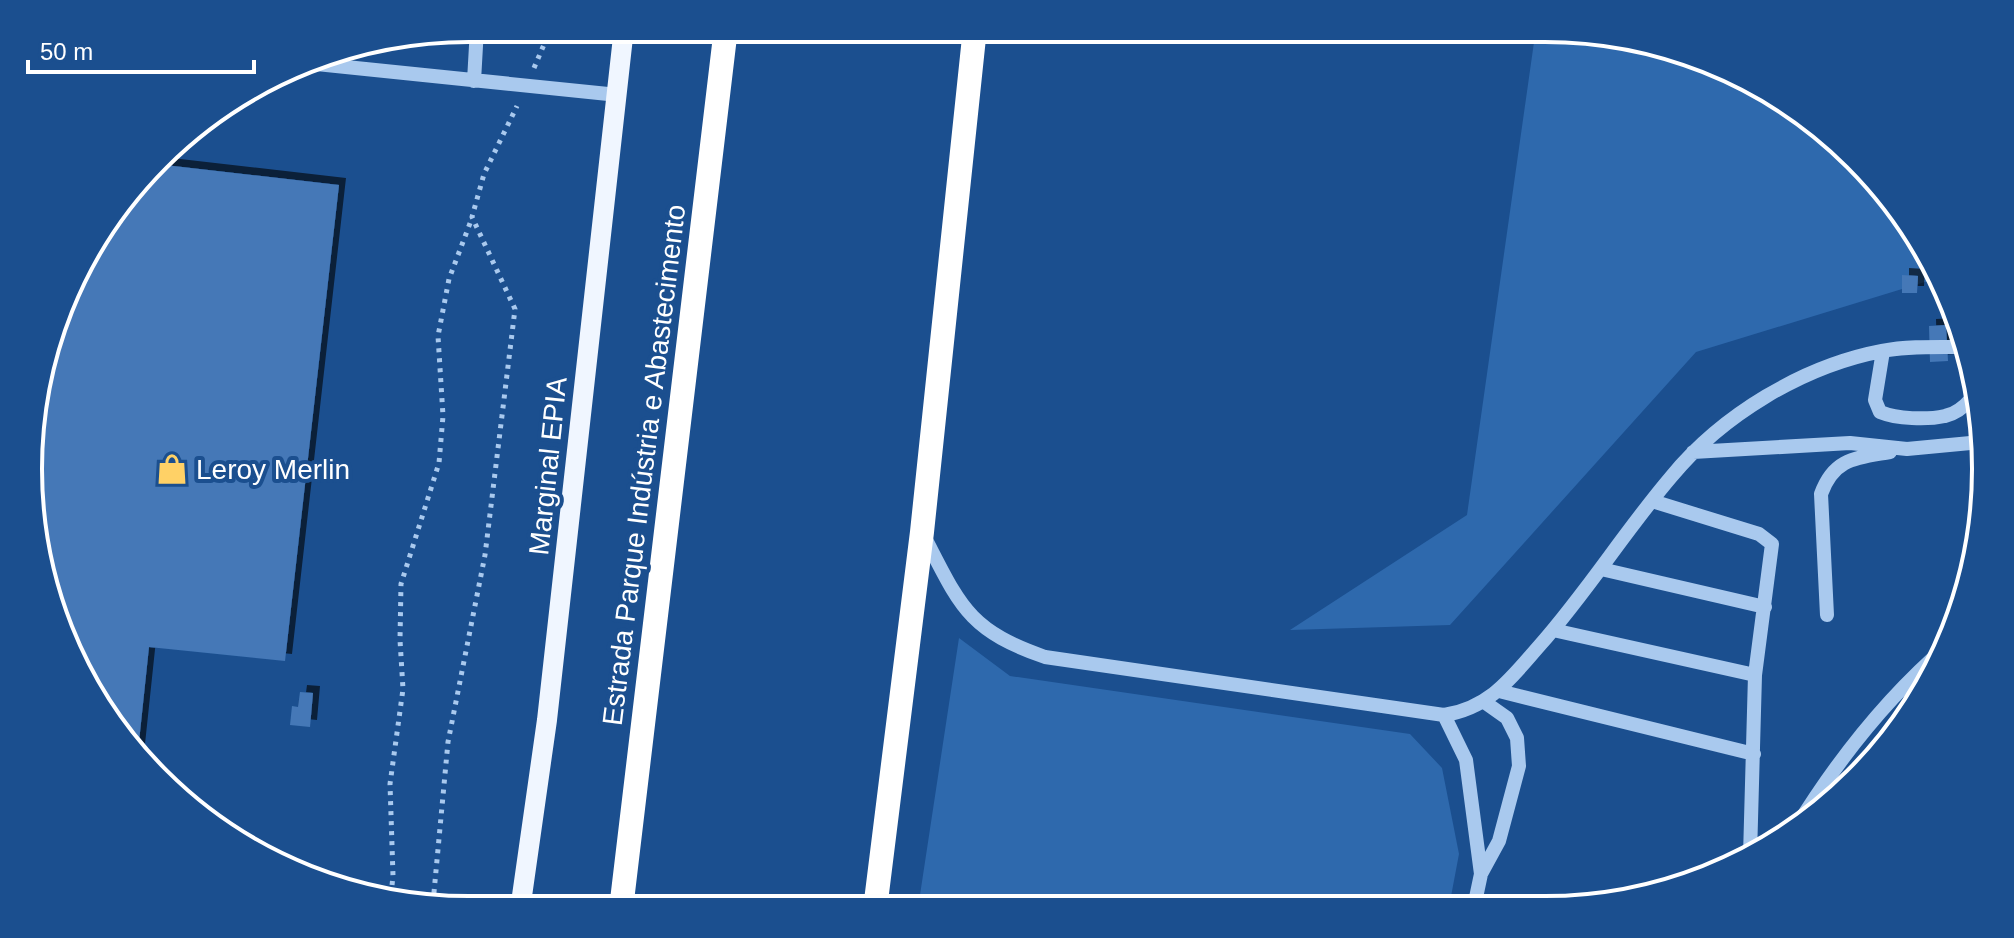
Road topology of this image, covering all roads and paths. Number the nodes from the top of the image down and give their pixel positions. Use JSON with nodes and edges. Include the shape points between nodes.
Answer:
{"nodes":[{"id":1,"x":476,"y":42,"type":"edge"},
{"id":2,"x":545,"y":42,"type":"edge"},
{"id":3,"x":623,"y":42,"type":"edge"},
{"id":4,"x":724,"y":42,"type":"edge"},
{"id":5,"x":974,"y":42,"type":"edge"},
{"id":6,"x":331,"y":66,"type":"edge"},
{"id":7,"x":474,"y":81,"type":"junction"},
{"id":8,"x":527,"y":86,"type":"junction"},
{"id":9,"x":618,"y":95,"type":"junction"},
{"id":10,"x":472,"y":217,"type":"junction"},
{"id":11,"x":1954,"y":347,"type":"edge"},
{"id":12,"x":1883,"y":351,"type":"junction"},
{"id":13,"x":1967,"y":403,"type":"edge"},
{"id":14,"x":1971,"y":443,"type":"edge"},
{"id":15,"x":1907,"y":449,"type":"junction"},
{"id":16,"x":1693,"y":452,"type":"junction"},
{"id":17,"x":1652,"y":501,"type":"junction"},
{"id":18,"x":922,"y":532,"type":"junction"},
{"id":19,"x":1601,"y":569,"type":"junction"},
{"id":20,"x":1765,"y":607,"type":"junction"},
{"id":21,"x":1827,"y":615,"type":"dead end"},
{"id":22,"x":1553,"y":630,"type":"junction"},
{"id":23,"x":1924,"y":665,"type":"edge"},
{"id":24,"x":1755,"y":675,"type":"junction"},
{"id":25,"x":1499,"y":691,"type":"junction"},
{"id":26,"x":1483,"y":701,"type":"junction"},
{"id":27,"x":1444,"y":715,"type":"junction"},
{"id":28,"x":1754,"y":754,"type":"junction"},
{"id":29,"x":1815,"y":800,"type":"edge"},
{"id":30,"x":1751,"y":843,"type":"edge"},
{"id":31,"x":1481,"y":874,"type":"junction"},
{"id":32,"x":392,"y":889,"type":"edge"},
{"id":33,"x":434,"y":894,"type":"edge"},
{"id":34,"x":522,"y":896,"type":"edge"},
{"id":35,"x":623,"y":896,"type":"edge"},
{"id":36,"x":879,"y":896,"type":"edge"},
{"id":37,"x":1476,"y":896,"type":"edge"}],
"edges":[{"from":1,"to":7,"type":"street"},
{"from":2,"to":8,"type":"path"},
{"from":3,"to":9,"type":"main road","name":"Marginal EPIA"},
{"from":4,"to":35,"type":"highway","name":"Estrada Parque Indústria e Abastecimento"},
{"from":5,"to":18,"type":"highway"},
{"from":6,"to":7,"type":"street"},
{"from":7,"to":8,"type":"street"},
{"from":8,"to":9,"type":"street"},
{"from":8,"to":10,"type":"path","via":[[484,174]]},
{"from":9,"to":34,"type":"main road","name":"Marginal EPIA"},
{"from":10,"to":32,"type":"path","via":[[449,279],[438,336],[443,416],[439,463],[401,584],[403,689],[390,784]]},
{"from":10,"to":33,"type":"path","via":[[515,309],[485,555],[448,742]]},
{"from":11,"to":12,"type":"street"},
{"from":12,"to":13,"type":"street","via":[[1875,400],[1880,412],[1895,417],[1944,416]]},
{"from":12,"to":16,"type":"street","via":[[1774,391]]},
{"from":14,"to":15,"type":"street"},
{"from":15,"to":16,"type":"street","via":[[1850,443]]},
{"from":15,"to":21,"type":"street","via":[[1854,458],[1826,480],[1821,494]]},
{"from":16,"to":17,"type":"street"},
{"from":17,"to":19,"type":"street"},
{"from":17,"to":20,"type":"street","via":[[1768,539],[1772,549]]},
{"from":18,"to":27,"type":"street","via":[[969,615],[1011,645],[1045,657]]},
{"from":18,"to":36,"type":"highway"},
{"from":19,"to":20,"type":"street"},
{"from":19,"to":22,"type":"street"},
{"from":20,"to":24,"type":"street"},
{"from":22,"to":24,"type":"street"},
{"from":22,"to":25,"type":"street"},
{"from":23,"to":29,"type":"street","via":[[1854,742]]},
{"from":24,"to":28,"type":"street"},
{"from":25,"to":26,"type":"street"},
{"from":25,"to":28,"type":"street"},
{"from":26,"to":27,"type":"street"},
{"from":26,"to":31,"type":"street","via":[[1507,718],[1517,738],[1519,766],[1499,841]]},
{"from":27,"to":31,"type":"street","via":[[1466,760]]},
{"from":28,"to":30,"type":"street"},
{"from":31,"to":37,"type":"street"}]}
